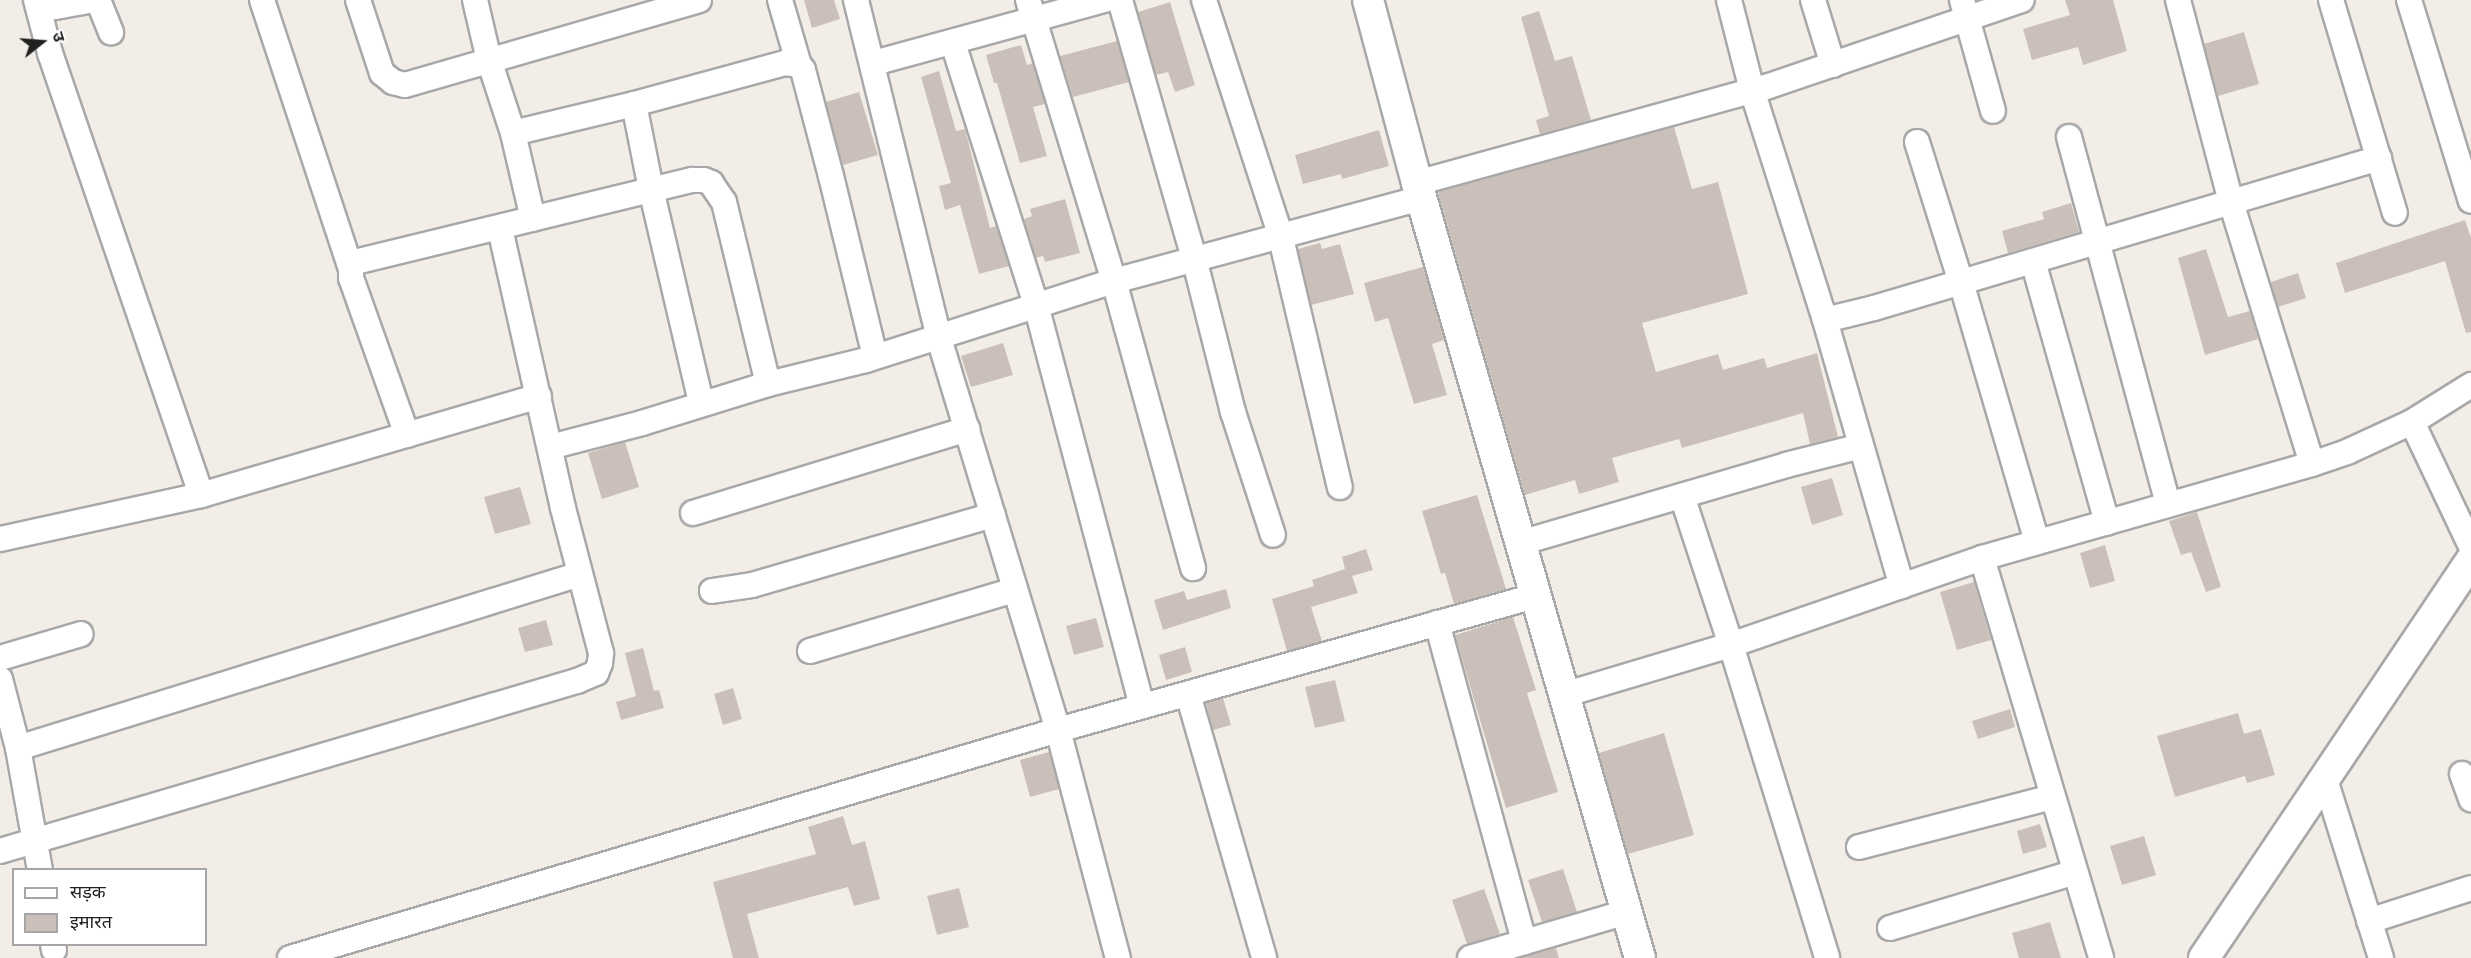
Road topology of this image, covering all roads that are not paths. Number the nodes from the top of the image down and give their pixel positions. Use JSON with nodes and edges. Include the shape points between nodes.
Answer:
{"nodes":[{"id":1,"x":96,"y":0,"type":"edge"},
{"id":2,"x":262,"y":0,"type":"edge"},
{"id":3,"x":358,"y":0,"type":"edge"},
{"id":4,"x":699,"y":0,"type":"edge"},
{"id":5,"x":780,"y":0,"type":"edge"},
{"id":6,"x":856,"y":0,"type":"edge"},
{"id":7,"x":1105,"y":0,"type":"edge"},
{"id":8,"x":1120,"y":0,"type":"edge"},
{"id":9,"x":1204,"y":0,"type":"edge"},
{"id":10,"x":1368,"y":0,"type":"edge"},
{"id":11,"x":1729,"y":0,"type":"edge"},
{"id":12,"x":1814,"y":0,"type":"edge"},
{"id":13,"x":2022,"y":0,"type":"edge"},
{"id":14,"x":2178,"y":0,"type":"edge"},
{"id":15,"x":2331,"y":0,"type":"edge"},
{"id":16,"x":2409,"y":0,"type":"edge"},
{"id":17,"x":481,"y":1,"type":"edge"},
{"id":18,"x":37,"y":5,"type":"edge"},
{"id":19,"x":1031,"y":10,"type":"edge"},
{"id":20,"x":1964,"y":10,"type":"edge"},
{"id":21,"x":111,"y":33,"type":"dead end"},
{"id":22,"x":953,"y":43,"type":"junction"},
{"id":23,"x":489,"y":60,"type":"junction"},
{"id":24,"x":874,"y":63,"type":"junction"},
{"id":25,"x":800,"y":65,"type":"junction"},
{"id":26,"x":1833,"y":65,"type":"junction"},
{"id":27,"x":1752,"y":90,"type":"junction"},
{"id":28,"x":634,"y":104,"type":"junction"},
{"id":29,"x":1993,"y":111,"type":"dead end"},
{"id":30,"x":513,"y":133,"type":"junction"},
{"id":31,"x":2069,"y":137,"type":"dead end"},
{"id":32,"x":1917,"y":142,"type":"dead end"},
{"id":33,"x":2379,"y":158,"type":"junction"},
{"id":34,"x":651,"y":189,"type":"junction"},
{"id":35,"x":1419,"y":191,"type":"junction"},
{"id":36,"x":2471,"y":201,"type":"edge"},
{"id":37,"x":2231,"y":202,"type":"junction"},
{"id":38,"x":2395,"y":213,"type":"dead end"},
{"id":39,"x":533,"y":219,"type":"junction"},
{"id":40,"x":501,"y":228,"type":"junction"},
{"id":41,"x":1280,"y":234,"type":"junction"},
{"id":42,"x":2098,"y":241,"type":"junction"},
{"id":43,"x":1194,"y":258,"type":"junction"},
{"id":44,"x":2032,"y":261,"type":"junction"},
{"id":45,"x":351,"y":269,"type":"junction"},
{"id":46,"x":1114,"y":281,"type":"junction"},
{"id":47,"x":1962,"y":282,"type":"junction"},
{"id":48,"x":1036,"y":305,"type":"junction"},
{"id":49,"x":1825,"y":320,"type":"junction"},
{"id":50,"x":938,"y":335,"type":"junction"},
{"id":51,"x":875,"y":356,"type":"junction"},
{"id":52,"x":768,"y":384,"type":"junction"},
{"id":53,"x":2471,"y":385,"type":"edge"},
{"id":54,"x":539,"y":396,"type":"junction"},
{"id":55,"x":702,"y":403,"type":"junction"},
{"id":56,"x":2412,"y":422,"type":"junction"},
{"id":57,"x":967,"y":429,"type":"junction"},
{"id":58,"x":407,"y":435,"type":"junction"},
{"id":59,"x":1861,"y":446,"type":"junction"},
{"id":60,"x":550,"y":447,"type":"junction"},
{"id":61,"x":2312,"y":464,"type":"junction"},
{"id":62,"x":1340,"y":487,"type":"dead end"},
{"id":63,"x":201,"y":495,"type":"junction"},
{"id":64,"x":1682,"y":496,"type":"junction"},
{"id":65,"x":2168,"y":505,"type":"junction"},
{"id":66,"x":693,"y":513,"type":"dead end"},
{"id":67,"x":993,"y":515,"type":"junction"},
{"id":68,"x":2107,"y":523,"type":"junction"},
{"id":69,"x":1273,"y":535,"type":"dead end"},
{"id":70,"x":0,"y":538,"type":"edge"},
{"id":71,"x":2037,"y":542,"type":"junction"},
{"id":72,"x":1520,"y":543,"type":"junction"},
{"id":73,"x":2471,"y":546,"type":"edge"},
{"id":74,"x":1982,"y":558,"type":"junction"},
{"id":75,"x":2471,"y":560,"type":"edge"},
{"id":76,"x":1193,"y":568,"type":"dead end"},
{"id":77,"x":580,"y":574,"type":"junction"},
{"id":78,"x":1902,"y":586,"type":"junction"},
{"id":79,"x":1016,"y":590,"type":"junction"},
{"id":80,"x":712,"y":591,"type":"dead end"},
{"id":81,"x":1534,"y":596,"type":"junction"},
{"id":82,"x":1437,"y":623,"type":"junction"},
{"id":83,"x":81,"y":634,"type":"dead end"},
{"id":84,"x":1731,"y":645,"type":"junction"},
{"id":85,"x":810,"y":651,"type":"dead end"},
{"id":86,"x":0,"y":658,"type":"edge"},
{"id":87,"x":0,"y":679,"type":"edge"},
{"id":88,"x":1188,"y":694,"type":"junction"},
{"id":89,"x":1563,"y":695,"type":"junction"},
{"id":90,"x":1142,"y":706,"type":"junction"},
{"id":91,"x":5,"y":722,"type":"edge"},
{"id":92,"x":1058,"y":730,"type":"junction"},
{"id":93,"x":18,"y":748,"type":"junction"},
{"id":94,"x":2462,"y":774,"type":"dead end"},
{"id":95,"x":2324,"y":776,"type":"junction"},
{"id":96,"x":2052,"y":797,"type":"junction"},
{"id":97,"x":2471,"y":799,"type":"edge"},
{"id":98,"x":34,"y":839,"type":"junction"},
{"id":99,"x":1859,"y":847,"type":"dead end"},
{"id":100,"x":0,"y":851,"type":"edge"},
{"id":101,"x":40,"y":868,"type":"edge"},
{"id":102,"x":2075,"y":872,"type":"junction"},
{"id":103,"x":2471,"y":888,"type":"edge"},
{"id":104,"x":1627,"y":912,"type":"junction"},
{"id":105,"x":2369,"y":921,"type":"junction"},
{"id":106,"x":1890,"y":928,"type":"dead end"},
{"id":107,"x":1524,"y":942,"type":"junction"},
{"id":108,"x":290,"y":958,"type":"edge"},
{"id":109,"x":1118,"y":958,"type":"edge"},
{"id":110,"x":1264,"y":958,"type":"edge"},
{"id":111,"x":1470,"y":958,"type":"edge"},
{"id":112,"x":1640,"y":958,"type":"edge"},
{"id":113,"x":1827,"y":958,"type":"edge"},
{"id":114,"x":2101,"y":958,"type":"edge"},
{"id":115,"x":2204,"y":958,"type":"edge"},
{"id":116,"x":2381,"y":958,"type":"edge"}],
"edges":[{"from":1,"to":18,"type":"street"},
{"from":1,"to":21,"type":"street"},
{"from":2,"to":45,"type":"street"},
{"from":3,"to":23,"type":"street","via":[[382,73],[393,82],[405,85]]},
{"from":4,"to":23,"type":"street"},
{"from":5,"to":25,"type":"street"},
{"from":6,"to":24,"type":"street"},
{"from":7,"to":19,"type":"street"},
{"from":8,"to":43,"type":"street"},
{"from":9,"to":41,"type":"street"},
{"from":10,"to":35,"type":"street"},
{"from":11,"to":27,"type":"street"},
{"from":12,"to":26,"type":"street"},
{"from":13,"to":20,"type":"street"},
{"from":14,"to":37,"type":"street"},
{"from":15,"to":33,"type":"street"},
{"from":16,"to":36,"type":"street"},
{"from":17,"to":23,"type":"street"},
{"from":18,"to":63,"type":"street"},
{"from":19,"to":22,"type":"street"},
{"from":19,"to":46,"type":"street"},
{"from":20,"to":26,"type":"street"},
{"from":20,"to":29,"type":"street"},
{"from":22,"to":24,"type":"street"},
{"from":22,"to":48,"type":"street"},
{"from":23,"to":30,"type":"street"},
{"from":24,"to":50,"type":"street"},
{"from":25,"to":28,"type":"street","via":[[785,63]]},
{"from":25,"to":51,"type":"street"},
{"from":26,"to":27,"type":"street"},
{"from":27,"to":35,"type":"street"},
{"from":27,"to":49,"type":"street"},
{"from":28,"to":30,"type":"street"},
{"from":28,"to":34,"type":"street"},
{"from":30,"to":39,"type":"street"},
{"from":31,"to":42,"type":"street"},
{"from":32,"to":47,"type":"street"},
{"from":33,"to":37,"type":"street"},
{"from":33,"to":38,"type":"street"},
{"from":34,"to":39,"type":"street"},
{"from":34,"to":52,"type":"street","via":[[704,180],[717,189],[724,202]]},
{"from":34,"to":55,"type":"street"},
{"from":35,"to":41,"type":"street"},
{"from":35,"to":72,"type":"street"},
{"from":37,"to":42,"type":"street"},
{"from":37,"to":61,"type":"street"},
{"from":39,"to":40,"type":"street"},
{"from":40,"to":45,"type":"street","via":[[365,259],[355,262]]},
{"from":40,"to":54,"type":"street"},
{"from":41,"to":43,"type":"street"},
{"from":41,"to":62,"type":"street"},
{"from":42,"to":44,"type":"street"},
{"from":42,"to":65,"type":"street"},
{"from":43,"to":46,"type":"street"},
{"from":43,"to":69,"type":"street","via":[[1233,412]]},
{"from":44,"to":47,"type":"street"},
{"from":44,"to":68,"type":"street"},
{"from":45,"to":58,"type":"street","via":[[351,279]]},
{"from":46,"to":48,"type":"street"},
{"from":46,"to":76,"type":"street"},
{"from":47,"to":49,"type":"street"},
{"from":47,"to":71,"type":"street"},
{"from":48,"to":50,"type":"street"},
{"from":48,"to":90,"type":"street"},
{"from":49,"to":59,"type":"street"},
{"from":50,"to":51,"type":"street"},
{"from":50,"to":57,"type":"street"},
{"from":51,"to":52,"type":"street"},
{"from":52,"to":55,"type":"street"},
{"from":53,"to":56,"type":"street"},
{"from":54,"to":58,"type":"street"},
{"from":54,"to":60,"type":"street"},
{"from":55,"to":60,"type":"street"},
{"from":56,"to":61,"type":"street"},
{"from":56,"to":73,"type":"street"},
{"from":57,"to":66,"type":"street"},
{"from":57,"to":67,"type":"street"},
{"from":58,"to":63,"type":"street"},
{"from":59,"to":64,"type":"street"},
{"from":59,"to":78,"type":"street"},
{"from":60,"to":77,"type":"street"},
{"from":61,"to":65,"type":"street"},
{"from":63,"to":70,"type":"street"},
{"from":64,"to":72,"type":"street"},
{"from":64,"to":84,"type":"street"},
{"from":65,"to":68,"type":"street"},
{"from":67,"to":79,"type":"street"},
{"from":67,"to":80,"type":"street","via":[[752,585]]},
{"from":68,"to":71,"type":"street"},
{"from":71,"to":74,"type":"street"},
{"from":72,"to":81,"type":"street"},
{"from":74,"to":78,"type":"street"},
{"from":74,"to":96,"type":"street"},
{"from":75,"to":95,"type":"street"},
{"from":77,"to":93,"type":"street"},
{"from":77,"to":98,"type":"street","via":[[601,653],[596,673],[588,677]]},
{"from":78,"to":84,"type":"street"},
{"from":79,"to":85,"type":"street"},
{"from":79,"to":92,"type":"street"},
{"from":81,"to":82,"type":"street"},
{"from":81,"to":89,"type":"street"},
{"from":82,"to":88,"type":"street"},
{"from":82,"to":107,"type":"street"},
{"from":83,"to":86,"type":"street"},
{"from":84,"to":89,"type":"street"},
{"from":84,"to":113,"type":"street"},
{"from":87,"to":91,"type":"street"},
{"from":88,"to":90,"type":"street"},
{"from":88,"to":110,"type":"street"},
{"from":89,"to":104,"type":"street"},
{"from":90,"to":92,"type":"street"},
{"from":91,"to":93,"type":"street"},
{"from":92,"to":108,"type":"street"},
{"from":92,"to":109,"type":"street"},
{"from":93,"to":98,"type":"street"},
{"from":94,"to":97,"type":"street"},
{"from":95,"to":105,"type":"street"},
{"from":95,"to":115,"type":"street"},
{"from":96,"to":99,"type":"street"},
{"from":96,"to":102,"type":"street"},
{"from":98,"to":100,"type":"street"},
{"from":98,"to":101,"type":"street"},
{"from":102,"to":106,"type":"street"},
{"from":102,"to":114,"type":"street"},
{"from":103,"to":105,"type":"street"},
{"from":104,"to":107,"type":"street"},
{"from":104,"to":112,"type":"street"},
{"from":105,"to":116,"type":"street"},
{"from":107,"to":111,"type":"street"}]}
